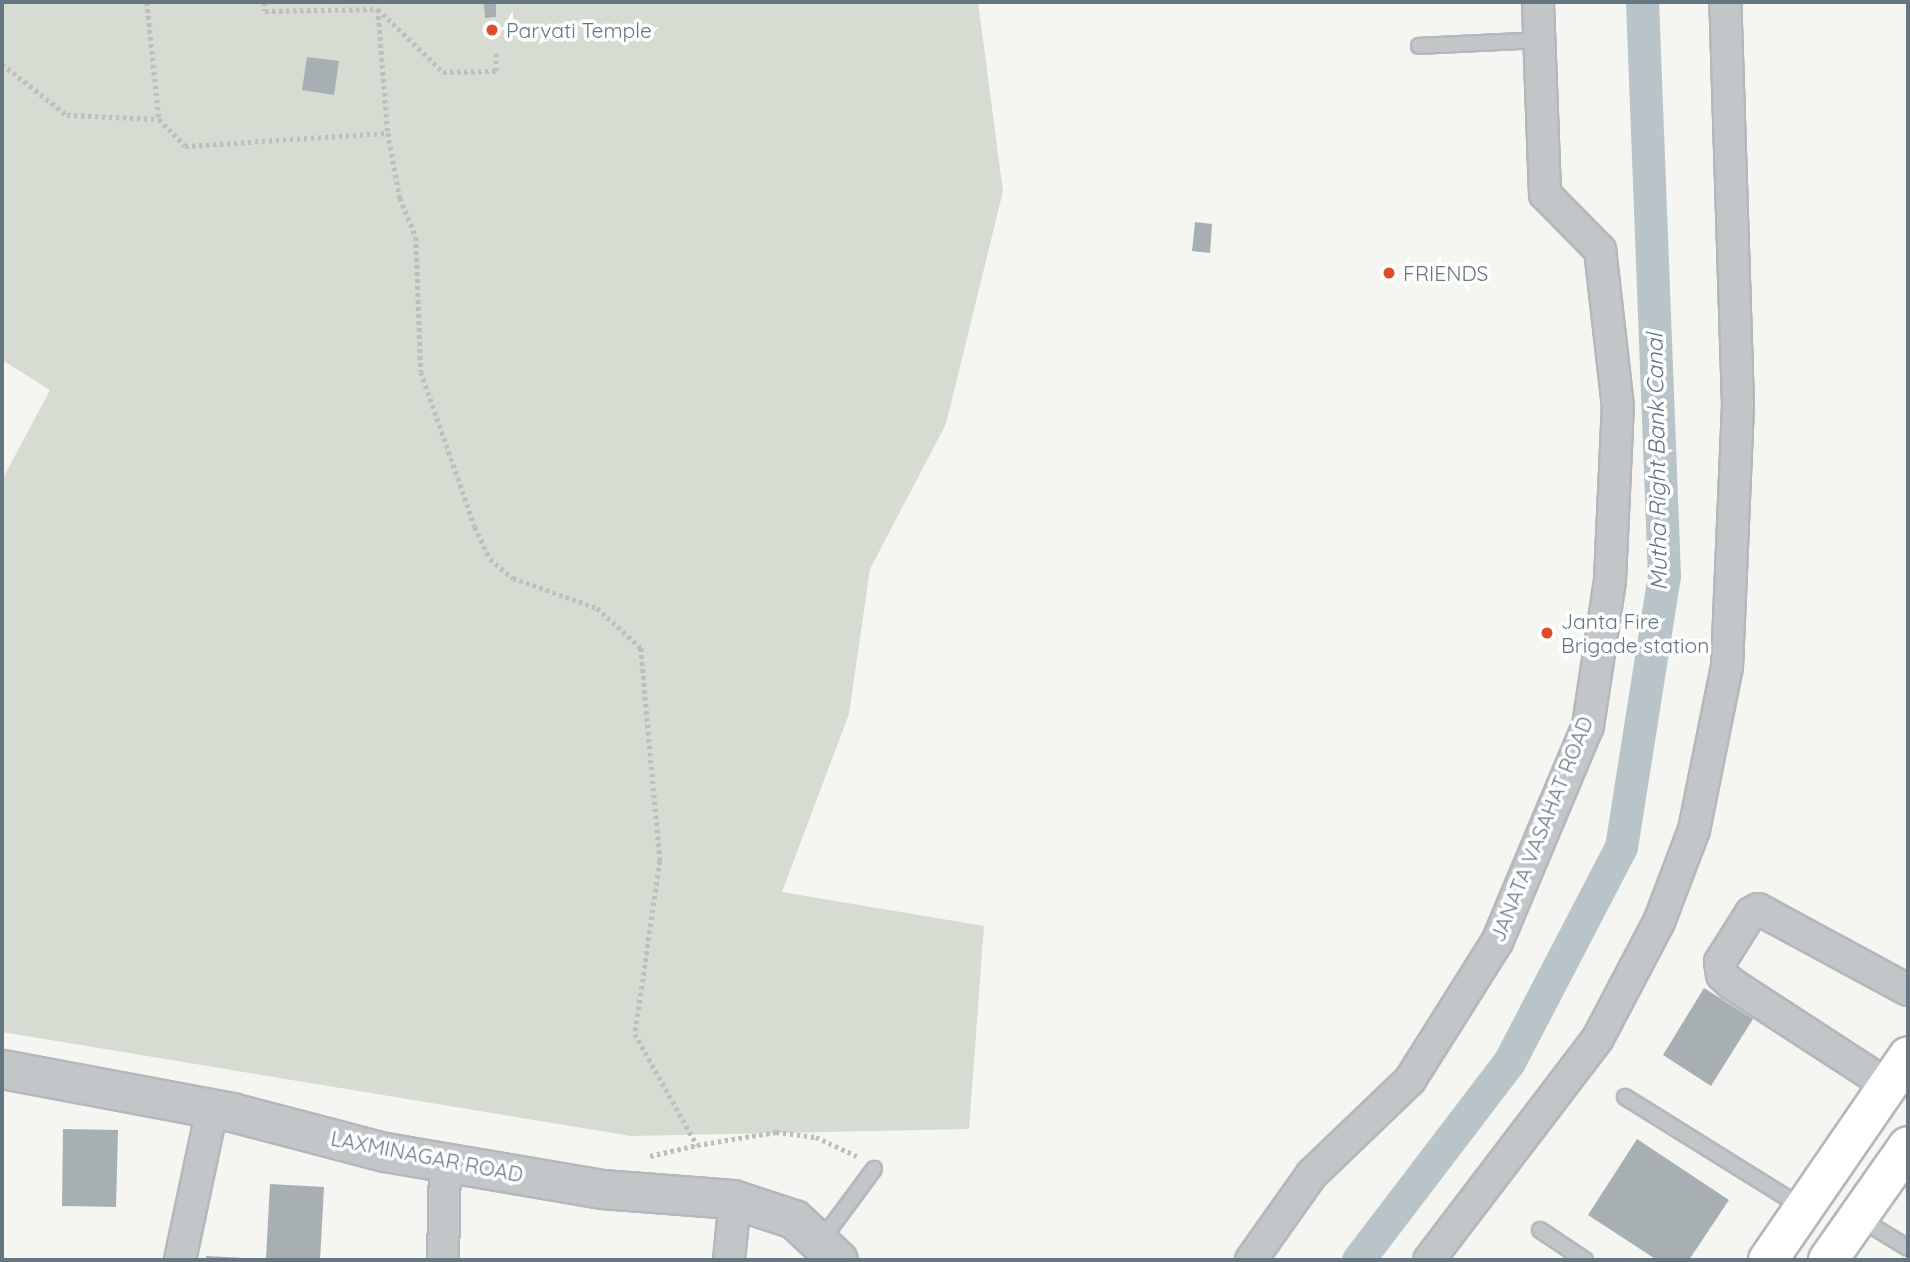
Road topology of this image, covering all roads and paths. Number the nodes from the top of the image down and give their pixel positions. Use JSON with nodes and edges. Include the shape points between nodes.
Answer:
{"nodes":[{"id":1,"x":146,"y":2,"type":"edge"},
{"id":2,"x":265,"y":2,"type":"edge"},
{"id":3,"x":1538,"y":2,"type":"edge"},
{"id":4,"x":1725,"y":2,"type":"edge"},
{"id":5,"x":378,"y":9,"type":"junction"},
{"id":6,"x":1539,"y":40,"type":"junction"},
{"id":7,"x":1419,"y":46,"type":"dead end"},
{"id":8,"x":495,"y":52,"type":"dead end"},
{"id":9,"x":2,"y":64,"type":"edge"},
{"id":10,"x":159,"y":119,"type":"junction"},
{"id":11,"x":388,"y":133,"type":"junction"},
{"id":12,"x":1908,"y":990,"type":"edge"},
{"id":13,"x":2,"y":1069,"type":"edge"},
{"id":14,"x":1898,"y":1071,"type":"edge"},
{"id":15,"x":1625,"y":1097,"type":"dead end"},
{"id":16,"x":212,"y":1109,"type":"junction"},
{"id":17,"x":697,"y":1145,"type":"junction"},
{"id":18,"x":1908,"y":1146,"type":"edge"},
{"id":19,"x":849,"y":1150,"type":"dead end"},
{"id":20,"x":650,"y":1156,"type":"dead end"},
{"id":21,"x":444,"y":1162,"type":"junction"},
{"id":22,"x":874,"y":1169,"type":"dead end"},
{"id":23,"x":735,"y":1200,"type":"junction"},
{"id":24,"x":1804,"y":1209,"type":"junction"},
{"id":25,"x":1857,"y":1218,"type":"junction"},
{"id":26,"x":1540,"y":1230,"type":"dead end"},
{"id":27,"x":1908,"y":1248,"type":"edge"},
{"id":28,"x":829,"y":1252,"type":"edge"},
{"id":29,"x":180,"y":1260,"type":"edge"},
{"id":30,"x":443,"y":1260,"type":"edge"},
{"id":31,"x":729,"y":1260,"type":"edge"},
{"id":32,"x":1251,"y":1260,"type":"edge"},
{"id":33,"x":1429,"y":1260,"type":"edge"},
{"id":34,"x":1585,"y":1260,"type":"edge"},
{"id":35,"x":1768,"y":1260,"type":"edge"},
{"id":36,"x":1828,"y":1260,"type":"edge"}],
"edges":[{"from":1,"to":10,"type":"path"},
{"from":2,"to":5,"type":"path","via":[[265,11]]},
{"from":3,"to":6,"type":"street","name":"JANATA VASAHAT ROAD"},
{"from":4,"to":33,"type":"street","via":[[1738,405],[1727,667],[1694,830],[1659,922],[1598,1038]]},
{"from":5,"to":8,"type":"path","via":[[443,72],[496,71]]},
{"from":5,"to":11,"type":"path"},
{"from":6,"to":7,"type":"lane"},
{"from":6,"to":32,"type":"street","name":"JANATA VASAHAT ROAD","via":[[1545,194],[1600,250],[1618,407],[1611,580],[1588,726],[1497,942],[1410,1080],[1312,1174]]},
{"from":9,"to":10,"type":"path","via":[[67,116]]},
{"from":10,"to":11,"type":"path","via":[[185,146]]},
{"from":11,"to":17,"type":"path","via":[[400,198],[416,237],[421,372],[490,559],[513,578],[597,608],[641,648],[660,861],[635,1034]]},
{"from":12,"to":14,"type":"street","via":[[1758,909],[1720,961],[1722,975],[1732,984]]},
{"from":13,"to":16,"type":"street","name":"LAXMINAGAR ROAD"},
{"from":14,"to":24,"type":"main road"},
{"from":15,"to":24,"type":"lane"},
{"from":16,"to":21,"type":"street","name":"LAXMINAGAR ROAD"},
{"from":16,"to":29,"type":"street"},
{"from":17,"to":19,"type":"path","via":[[776,1132],[816,1137]]},
{"from":17,"to":20,"type":"path"},
{"from":18,"to":25,"type":"main road"},
{"from":21,"to":23,"type":"street","name":"LAXMINAGAR ROAD","via":[[602,1189]]},
{"from":21,"to":30,"type":"street"},
{"from":22,"to":28,"type":"lane"},
{"from":23,"to":28,"type":"street","name":"LAXMINAGAR ROAD","via":[[794,1220]]},
{"from":23,"to":31,"type":"street"},
{"from":24,"to":35,"type":"main road"},
{"from":25,"to":27,"type":"lane"},
{"from":25,"to":36,"type":"main road"},
{"from":26,"to":34,"type":"lane"}]}
